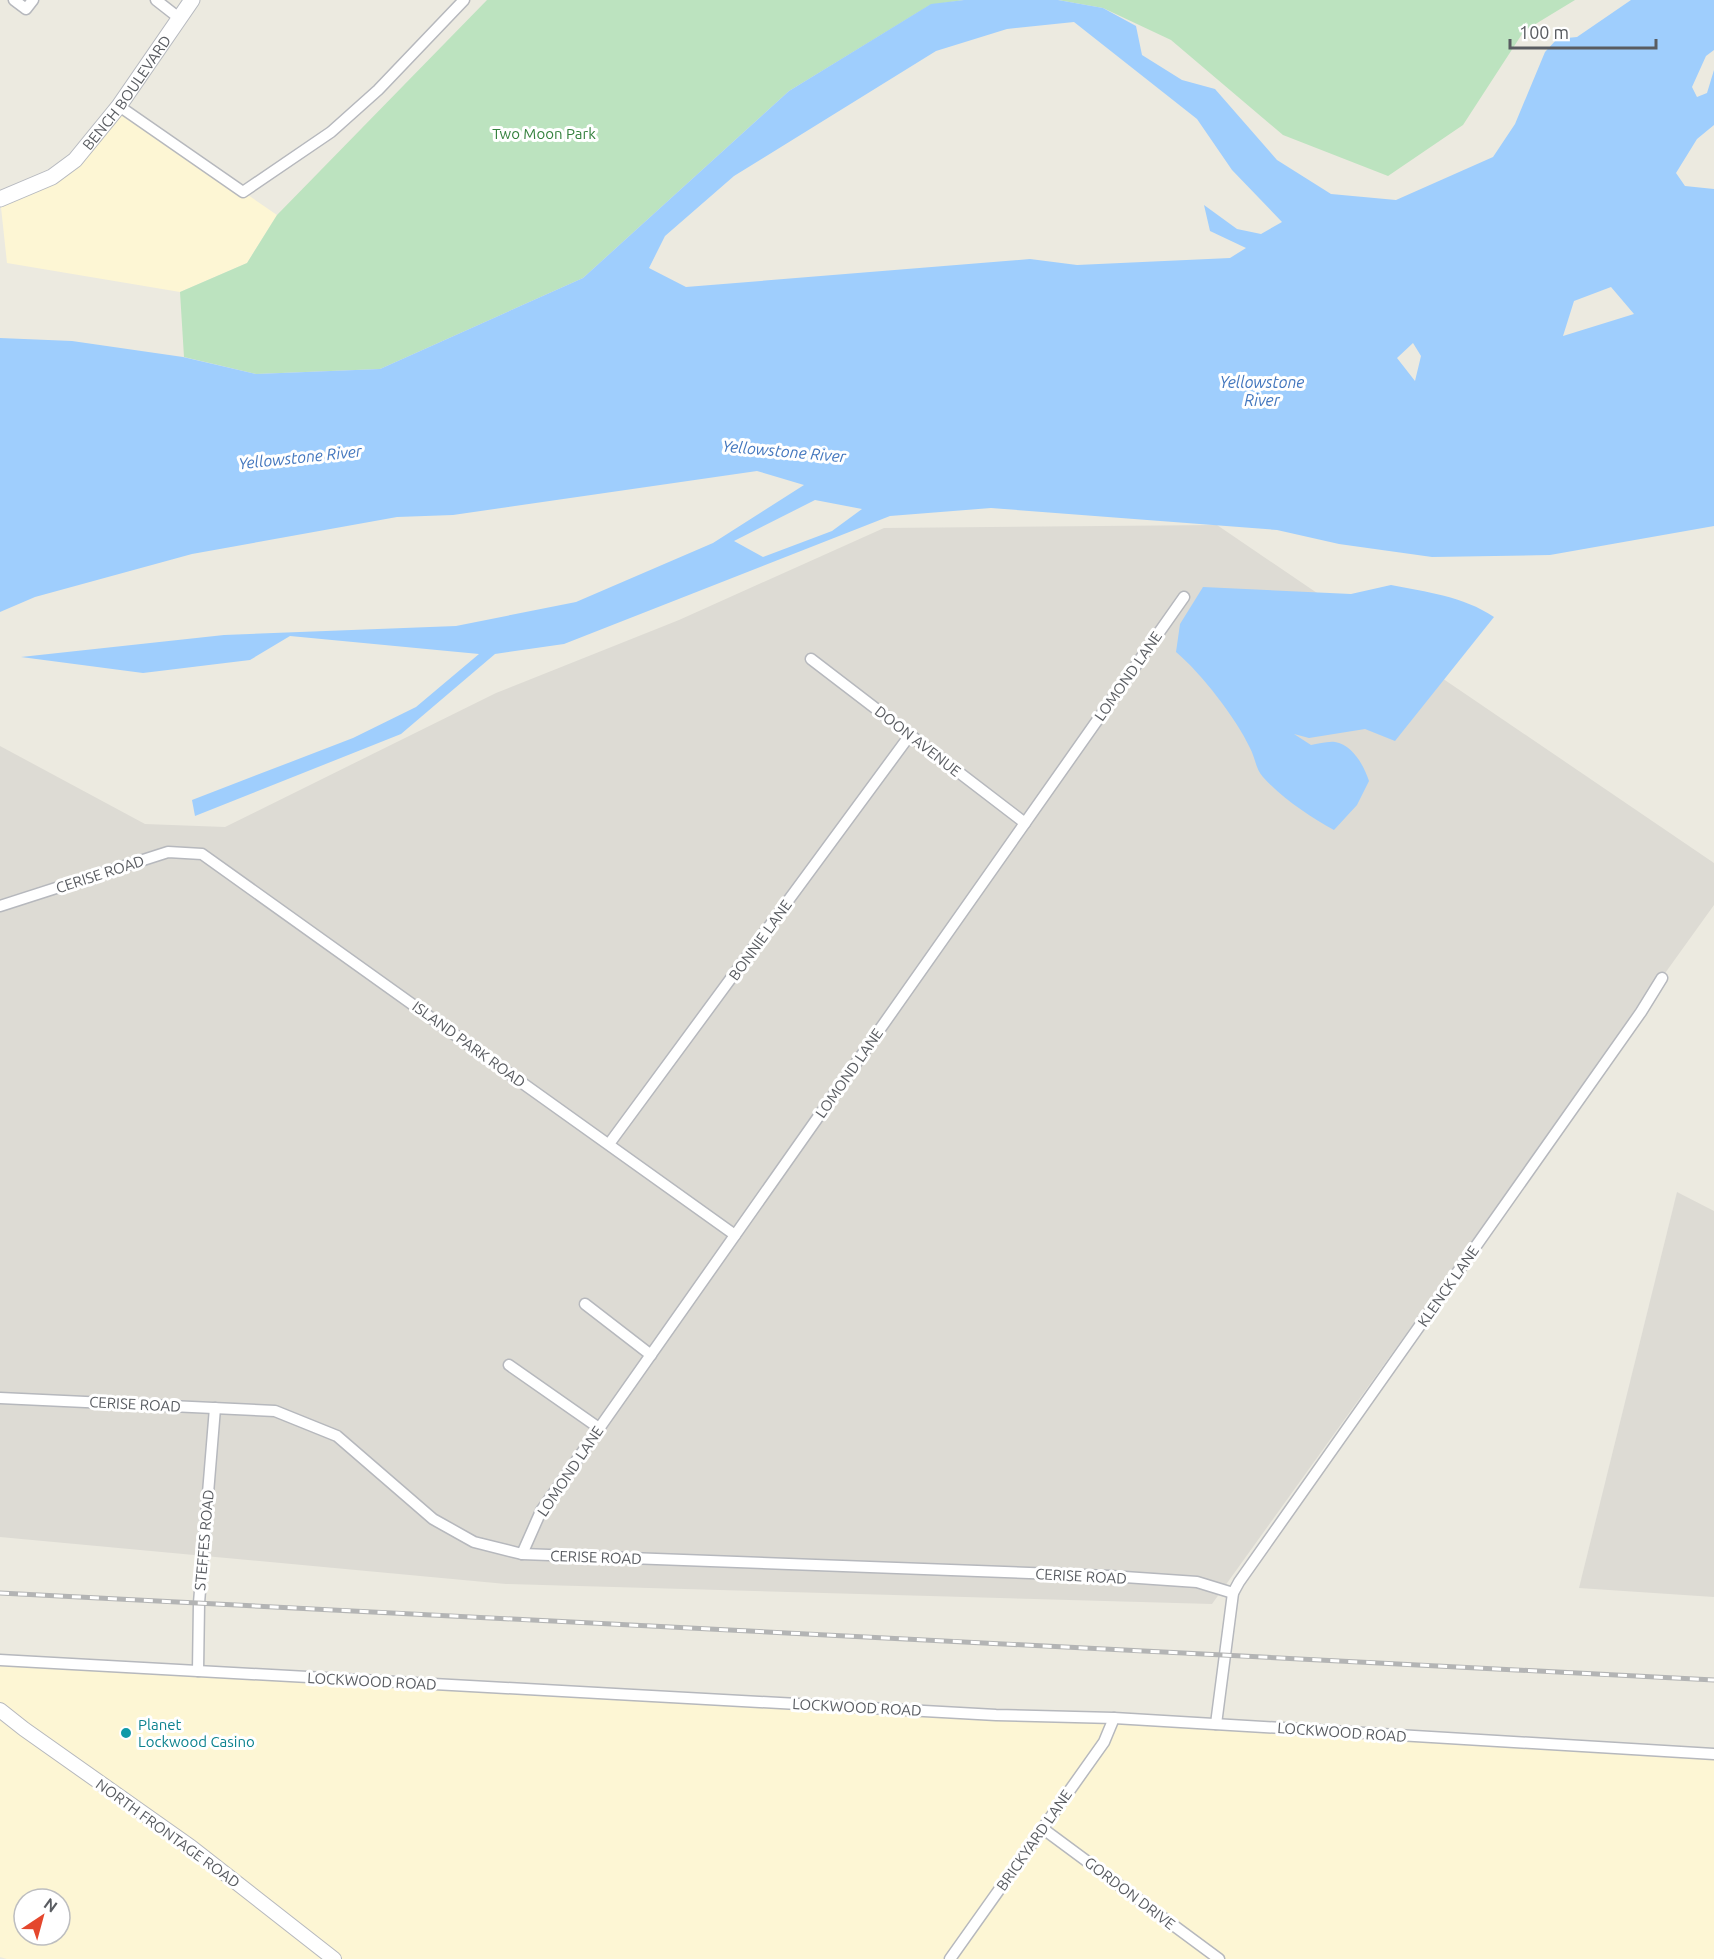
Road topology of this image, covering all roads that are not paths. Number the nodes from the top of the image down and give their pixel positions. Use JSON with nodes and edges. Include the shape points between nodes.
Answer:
{"nodes":[{"id":1,"x":14,"y":0,"type":"edge"},
{"id":2,"x":33,"y":0,"type":"edge"},
{"id":3,"x":156,"y":0,"type":"edge"},
{"id":4,"x":192,"y":0,"type":"edge"},
{"id":5,"x":464,"y":0,"type":"edge"},
{"id":6,"x":179,"y":18,"type":"junction"},
{"id":7,"x":119,"y":106,"type":"junction"},
{"id":8,"x":0,"y":198,"type":"edge"},
{"id":9,"x":1184,"y":597,"type":"dead end"},
{"id":10,"x":811,"y":659,"type":"dead end"},
{"id":11,"x":910,"y":735,"type":"junction"},
{"id":12,"x":1025,"y":823,"type":"junction"},
{"id":13,"x":202,"y":854,"type":"joint"},
{"id":14,"x":0,"y":906,"type":"edge"},
{"id":15,"x":1662,"y":978,"type":"dead end"},
{"id":16,"x":609,"y":1144,"type":"junction"},
{"id":17,"x":735,"y":1235,"type":"junction"},
{"id":18,"x":585,"y":1304,"type":"dead end"},
{"id":19,"x":651,"y":1355,"type":"junction"},
{"id":20,"x":509,"y":1365,"type":"dead end"},
{"id":21,"x":0,"y":1398,"type":"edge"},
{"id":22,"x":215,"y":1408,"type":"junction"},
{"id":23,"x":599,"y":1428,"type":"junction"},
{"id":24,"x":522,"y":1554,"type":"junction"},
{"id":25,"x":1233,"y":1593,"type":"junction"},
{"id":26,"x":0,"y":1660,"type":"edge"},
{"id":27,"x":198,"y":1671,"type":"junction"},
{"id":28,"x":0,"y":1710,"type":"edge"},
{"id":29,"x":1114,"y":1718,"type":"junction"},
{"id":30,"x":1216,"y":1724,"type":"junction"},
{"id":31,"x":1714,"y":1754,"type":"edge"},
{"id":32,"x":1042,"y":1828,"type":"junction"},
{"id":33,"x":334,"y":1959,"type":"edge"},
{"id":34,"x":950,"y":1959,"type":"edge"},
{"id":35,"x":1219,"y":1959,"type":"edge"}],
"edges":[{"from":1,"to":2,"type":"street","via":[[26,9]]},
{"from":3,"to":6,"type":"street"},
{"from":4,"to":6,"type":"main road","name":"BENCH BOULEVARD"},
{"from":5,"to":7,"type":"street","via":[[339,125],[243,192]]},
{"from":6,"to":7,"type":"main road","name":"BENCH BOULEVARD"},
{"from":7,"to":8,"type":"main road","name":"BENCH BOULEVARD","via":[[75,160],[52,177]]},
{"from":9,"to":12,"type":"street","name":"LOMOND LANE"},
{"from":10,"to":11,"type":"street","name":"DOON AVENUE"},
{"from":11,"to":12,"type":"street","name":"DOON AVENUE"},
{"from":11,"to":16,"type":"street","name":"BONNIE LANE"},
{"from":12,"to":17,"type":"street","name":"LOMOND LANE"},
{"from":13,"to":14,"type":"street","name":"CERISE ROAD","via":[[168,852]]},
{"from":13,"to":16,"type":"street","name":"ISLAND PARK ROAD"},
{"from":15,"to":25,"type":"street","name":"KLENCK LANE"},
{"from":16,"to":17,"type":"street","name":"ISLAND PARK ROAD"},
{"from":17,"to":19,"type":"street","name":"LOMOND LANE"},
{"from":18,"to":19,"type":"street"},
{"from":19,"to":23,"type":"street","name":"LOMOND LANE"},
{"from":20,"to":23,"type":"street"},
{"from":21,"to":22,"type":"street","name":"CERISE ROAD"},
{"from":22,"to":24,"type":"street","name":"CERISE ROAD","via":[[275,1411],[337,1436],[433,1519],[474,1542]]},
{"from":22,"to":27,"type":"street","name":"STEFFES ROAD","via":[[199,1603]]},
{"from":23,"to":24,"type":"street","name":"LOMOND LANE","via":[[541,1511]]},
{"from":24,"to":25,"type":"street","name":"CERISE ROAD","via":[[1110,1576],[1197,1582]]},
{"from":25,"to":30,"type":"street"},
{"from":26,"to":27,"type":"street","name":"LOCKWOOD ROAD"},
{"from":27,"to":29,"type":"street","name":"LOCKWOOD ROAD","via":[[996,1715]]},
{"from":28,"to":33,"type":"street","name":"NORTH FRONTAGE ROAD","via":[[190,1847]]},
{"from":29,"to":30,"type":"street","name":"LOCKWOOD ROAD"},
{"from":29,"to":32,"type":"street","name":"BRICKYARD LANE","via":[[1104,1742]]},
{"from":30,"to":31,"type":"street","name":"LOCKWOOD ROAD"},
{"from":32,"to":34,"type":"street","name":"BRICKYARD LANE"},
{"from":32,"to":35,"type":"street","name":"GORDON DRIVE"}]}
